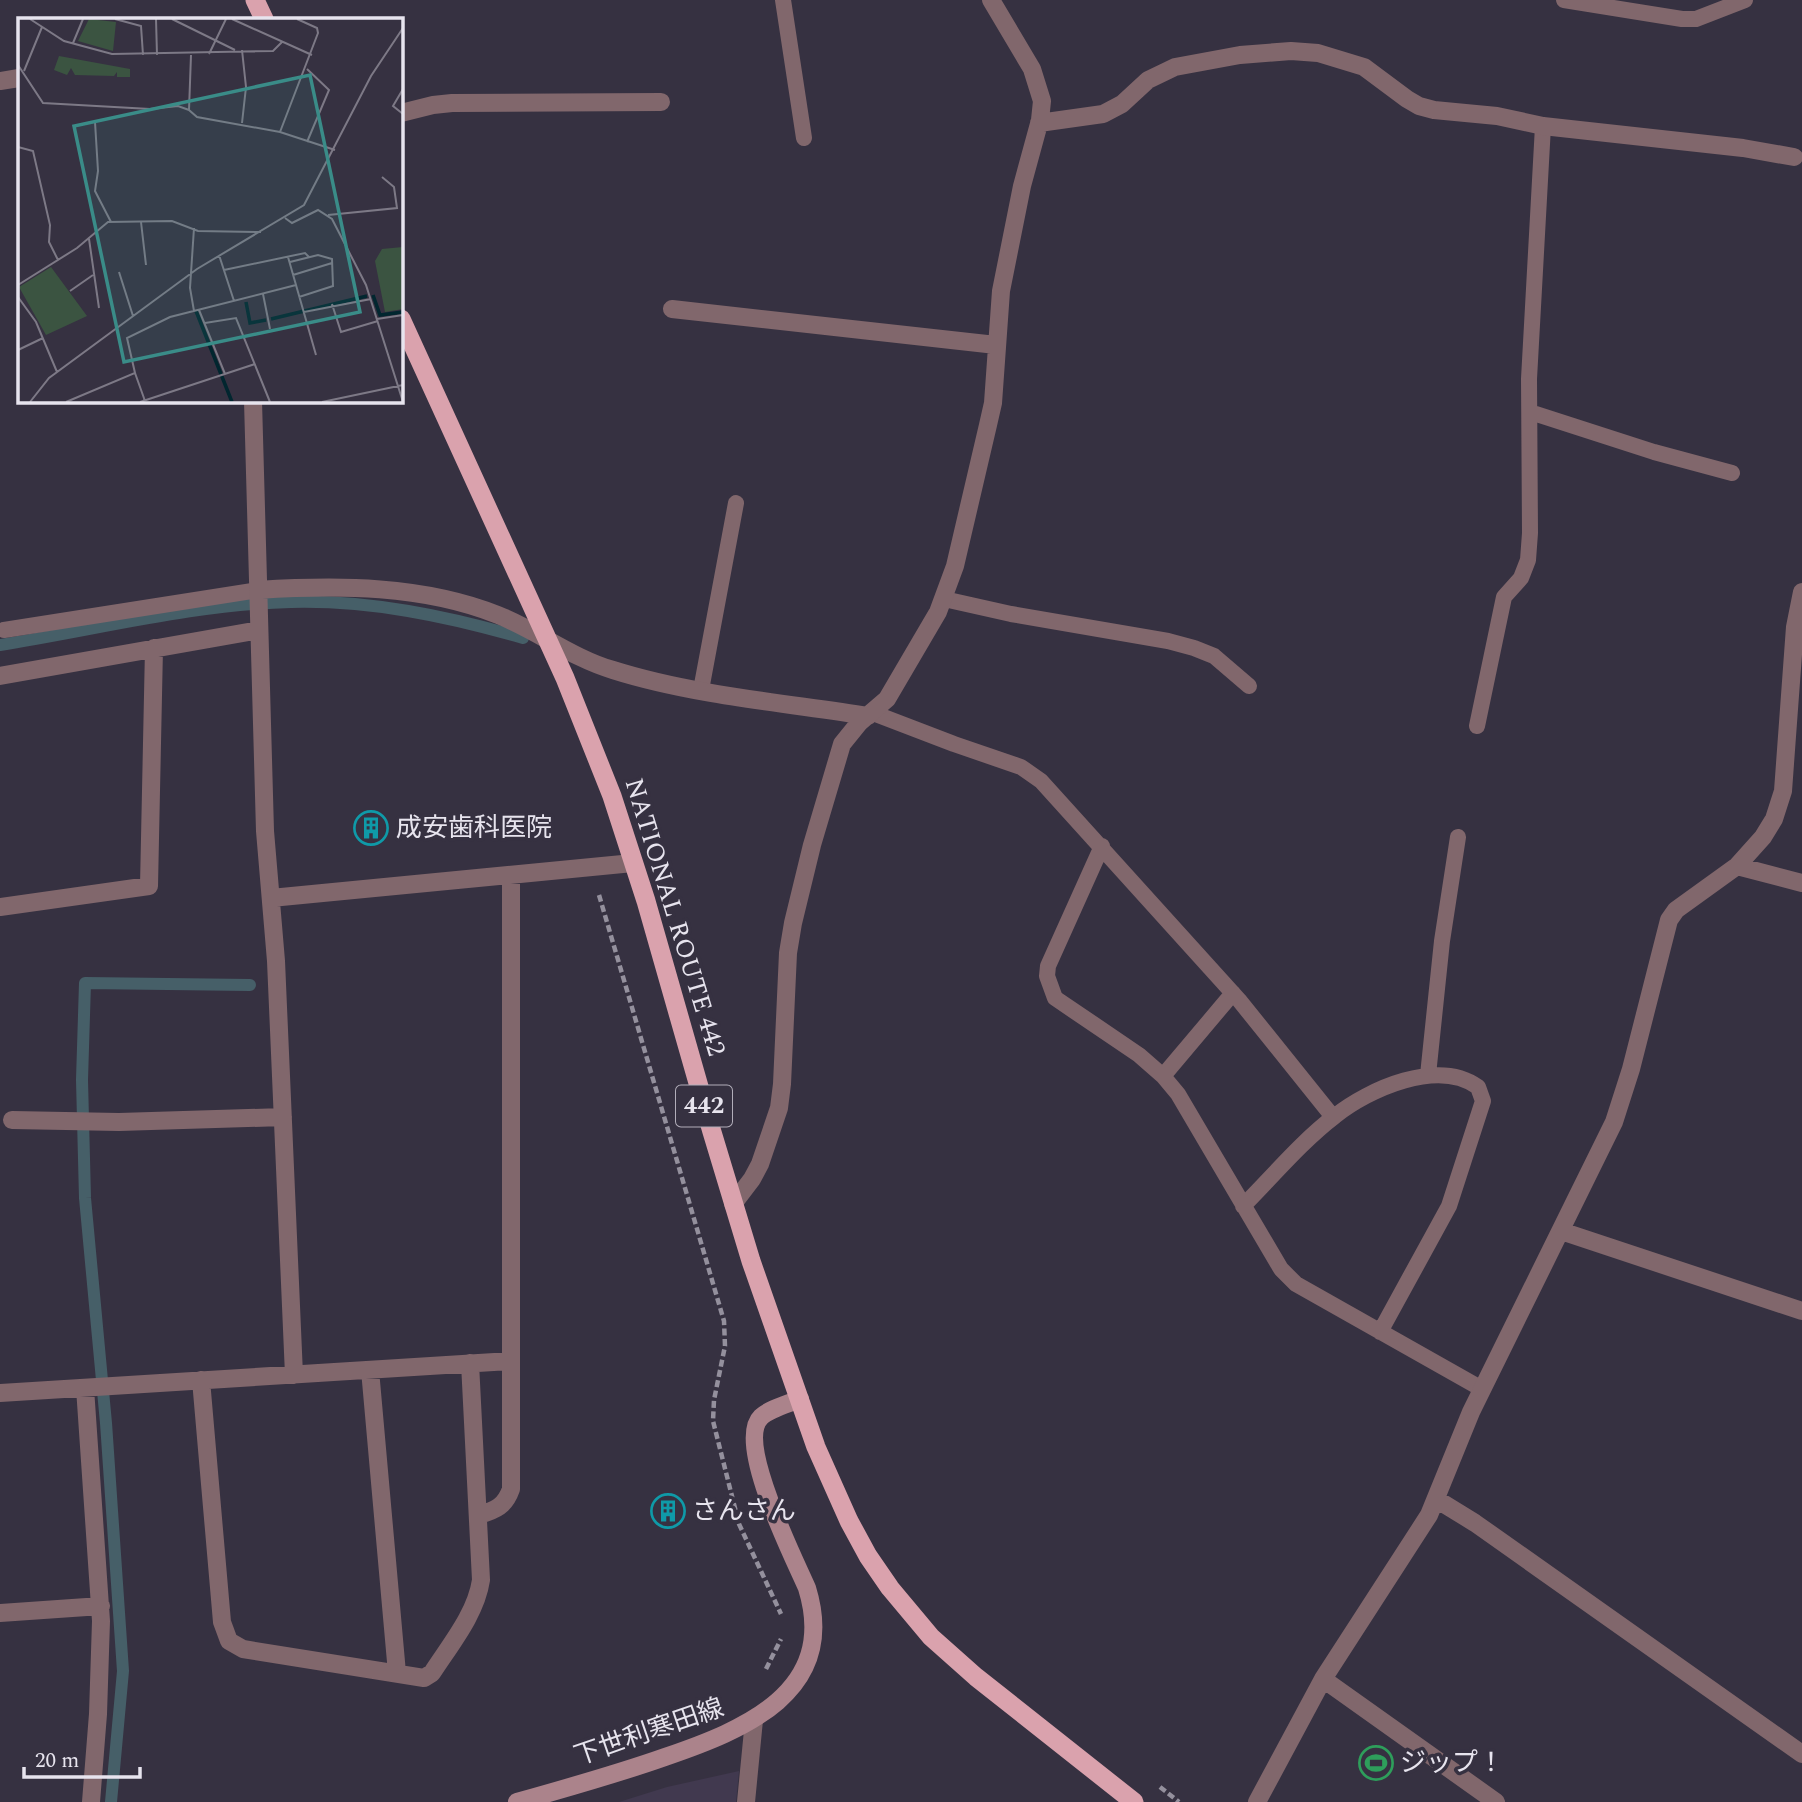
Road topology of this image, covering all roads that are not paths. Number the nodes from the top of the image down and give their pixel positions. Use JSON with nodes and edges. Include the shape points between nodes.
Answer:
{"nodes":[{"id":1,"x":255,"y":0,"type":"edge"},
{"id":2,"x":783,"y":0,"type":"edge"},
{"id":3,"x":991,"y":0,"type":"edge"},
{"id":4,"x":1564,"y":0,"type":"edge"},
{"id":5,"x":1745,"y":0,"type":"edge"},
{"id":6,"x":264,"y":18,"type":"edge"},
{"id":7,"x":18,"y":78,"type":"edge"},
{"id":8,"x":0,"y":80,"type":"edge"},
{"id":9,"x":662,"y":102,"type":"dead end"},
{"id":10,"x":402,"y":113,"type":"edge"},
{"id":11,"x":1040,"y":123,"type":"junction"},
{"id":12,"x":1543,"y":126,"type":"junction"},
{"id":13,"x":804,"y":138,"type":"dead end"},
{"id":14,"x":1794,"y":157,"type":"dead end"},
{"id":15,"x":672,"y":309,"type":"dead end"},
{"id":16,"x":402,"y":321,"type":"edge"},
{"id":17,"x":996,"y":345,"type":"junction"},
{"id":18,"x":253,"y":402,"type":"edge"},
{"id":19,"x":1530,"y":411,"type":"junction"},
{"id":20,"x":1732,"y":473,"type":"dead end"},
{"id":21,"x":736,"y":503,"type":"dead end"},
{"id":22,"x":258,"y":590,"type":"junction"},
{"id":23,"x":944,"y":599,"type":"junction"},
{"id":24,"x":1801,"y":601,"type":"edge"},
{"id":25,"x":4,"y":630,"type":"dead end"},
{"id":26,"x":259,"y":630,"type":"junction"},
{"id":27,"x":547,"y":638,"type":"junction"},
{"id":28,"x":155,"y":648,"type":"junction"},
{"id":29,"x":0,"y":676,"type":"edge"},
{"id":30,"x":1249,"y":686,"type":"dead end"},
{"id":31,"x":701,"y":690,"type":"junction"},
{"id":32,"x":871,"y":714,"type":"junction"},
{"id":33,"x":1477,"y":726,"type":"dead end"},
{"id":34,"x":1458,"y":837,"type":"dead end"},
{"id":35,"x":1102,"y":846,"type":"junction"},
{"id":36,"x":633,"y":863,"type":"junction"},
{"id":37,"x":1737,"y":866,"type":"junction"},
{"id":38,"x":511,"y":875,"type":"junction"},
{"id":39,"x":1802,"y":883,"type":"edge"},
{"id":40,"x":271,"y":898,"type":"junction"},
{"id":41,"x":0,"y":907,"type":"edge"},
{"id":42,"x":1233,"y":993,"type":"junction"},
{"id":43,"x":1428,"y":1075,"type":"junction"},
{"id":44,"x":1163,"y":1076,"type":"junction"},
{"id":45,"x":283,"y":1117,"type":"junction"},
{"id":46,"x":1333,"y":1117,"type":"junction"},
{"id":47,"x":12,"y":1119,"type":"dead end"},
{"id":48,"x":733,"y":1204,"type":"junction"},
{"id":49,"x":1243,"y":1206,"type":"junction"},
{"id":50,"x":1561,"y":1231,"type":"junction"},
{"id":51,"x":1802,"y":1311,"type":"edge"},
{"id":52,"x":1380,"y":1332,"type":"junction"},
{"id":53,"x":511,"y":1361,"type":"junction"},
{"id":54,"x":470,"y":1363,"type":"junction"},
{"id":55,"x":370,"y":1370,"type":"junction"},
{"id":56,"x":294,"y":1375,"type":"junction"},
{"id":57,"x":201,"y":1381,"type":"junction"},
{"id":58,"x":85,"y":1388,"type":"junction"},
{"id":59,"x":1482,"y":1389,"type":"junction"},
{"id":60,"x":0,"y":1393,"type":"edge"},
{"id":61,"x":800,"y":1399,"type":"junction"},
{"id":62,"x":1437,"y":1499,"type":"junction"},
{"id":63,"x":479,"y":1515,"type":"junction"},
{"id":64,"x":101,"y":1606,"type":"junction"},
{"id":65,"x":0,"y":1613,"type":"edge"},
{"id":66,"x":397,"y":1673,"type":"junction"},
{"id":67,"x":1323,"y":1679,"type":"junction"},
{"id":68,"x":754,"y":1720,"type":"junction"},
{"id":69,"x":1802,"y":1754,"type":"edge"},
{"id":70,"x":91,"y":1802,"type":"edge"},
{"id":71,"x":517,"y":1802,"type":"edge"},
{"id":72,"x":746,"y":1802,"type":"edge"},
{"id":73,"x":1134,"y":1802,"type":"edge"},
{"id":74,"x":1257,"y":1802,"type":"edge"},
{"id":75,"x":1496,"y":1802,"type":"edge"}],
"edges":[{"from":1,"to":6,"type":"highway"},
{"from":2,"to":13,"type":"lane"},
{"from":3,"to":11,"type":"street","via":[[1037,79]]},
{"from":4,"to":5,"type":"lane","via":[[1696,19]]},
{"from":7,"to":8,"type":"street"},
{"from":9,"to":10,"type":"street","via":[[452,103]]},
{"from":11,"to":12,"type":"street","via":[[1103,114],[1148,80],[1175,67],[1291,51],[1318,53],[1364,67],[1419,106]]},
{"from":11,"to":17,"type":"street","via":[[1001,291]]},
{"from":12,"to":14,"type":"street"},
{"from":12,"to":19,"type":"lane"},
{"from":15,"to":17,"type":"street"},
{"from":16,"to":27,"type":"highway","name":"NATIONAL ROUTE 442","number":"442"},
{"from":17,"to":23,"type":"street","via":[[988,425]]},
{"from":18,"to":22,"type":"street"},
{"from":19,"to":20,"type":"lane"},
{"from":19,"to":33,"type":"lane","via":[[1528,560],[1521,578],[1504,597]]},
{"from":21,"to":31,"type":"lane"},
{"from":22,"to":25,"type":"lane"},
{"from":22,"to":26,"type":"street"},
{"from":22,"to":27,"type":"street","via":[[403,592],[475,607]]},
{"from":23,"to":30,"type":"lane","via":[[1194,648],[1214,656]]},
{"from":23,"to":32,"type":"street","via":[[887,699]]},
{"from":24,"to":37,"type":"street","via":[[1795,627],[1783,791],[1763,837]]},
{"from":26,"to":28,"type":"street"},
{"from":26,"to":40,"type":"street"},
{"from":27,"to":31,"type":"street","via":[[611,670]]},
{"from":27,"to":36,"type":"highway","name":"NATIONAL ROUTE 442","number":"442","via":[[607,785]]},
{"from":28,"to":29,"type":"street"},
{"from":28,"to":41,"type":"street","via":[[149,886]]},
{"from":31,"to":32,"type":"street"},
{"from":32,"to":35,"type":"lane","via":[[1021,767],[1055,794]]},
{"from":32,"to":48,"type":"street","via":[[842,744],[813,845],[788,953],[779,1108],[760,1164]]},
{"from":34,"to":43,"type":"lane"},
{"from":35,"to":42,"type":"lane"},
{"from":35,"to":44,"type":"lane","via":[[1047,976],[1055,998]]},
{"from":36,"to":38,"type":"street"},
{"from":36,"to":48,"type":"highway","name":"NATIONAL ROUTE 442","number":"442"},
{"from":37,"to":39,"type":"street"},
{"from":37,"to":50,"type":"street","via":[[1669,919],[1623,1099]]},
{"from":38,"to":40,"type":"street"},
{"from":38,"to":53,"type":"street"},
{"from":40,"to":45,"type":"street"},
{"from":42,"to":44,"type":"lane"},
{"from":42,"to":46,"type":"lane"},
{"from":43,"to":46,"type":"lane","via":[[1396,1083]]},
{"from":43,"to":52,"type":"lane","via":[[1453,1075],[1471,1082],[1483,1101],[1449,1206]]},
{"from":44,"to":49,"type":"lane"},
{"from":45,"to":47,"type":"street","via":[[120,1122]]},
{"from":45,"to":56,"type":"street"},
{"from":46,"to":49,"type":"lane"},
{"from":48,"to":61,"type":"highway","name":"NATIONAL ROUTE 442","number":"442"},
{"from":49,"to":52,"type":"lane","via":[[1296,1284]]},
{"from":50,"to":51,"type":"street"},
{"from":50,"to":59,"type":"street"},
{"from":52,"to":59,"type":"lane"},
{"from":53,"to":54,"type":"street"},
{"from":53,"to":63,"type":"street","via":[[511,1489],[501,1506]]},
{"from":54,"to":55,"type":"street"},
{"from":54,"to":63,"type":"street"},
{"from":55,"to":56,"type":"street"},
{"from":55,"to":66,"type":"street"},
{"from":56,"to":57,"type":"street"},
{"from":57,"to":58,"type":"street"},
{"from":57,"to":66,"type":"street","via":[[222,1622],[229,1641],[243,1649]]},
{"from":58,"to":60,"type":"street"},
{"from":58,"to":64,"type":"street"},
{"from":59,"to":62,"type":"street"},
{"from":61,"to":68,"type":"main road","name":"下世利寒田線","via":[[761,1416],[753,1440],[761,1478],[810,1597],[814,1624],[810,1652],[785,1695]]},
{"from":61,"to":73,"type":"highway","name":"NATIONAL ROUTE 442","number":"442","via":[[849,1521],[907,1610],[953,1658]]},
{"from":62,"to":67,"type":"street"},
{"from":62,"to":69,"type":"street"},
{"from":63,"to":66,"type":"street","via":[[481,1580],[472,1610],[428,1677]]},
{"from":64,"to":65,"type":"street"},
{"from":64,"to":70,"type":"street"},
{"from":67,"to":74,"type":"street"},
{"from":67,"to":75,"type":"street"},
{"from":68,"to":71,"type":"main road","name":"下世利寒田線","via":[[716,1739],[623,1772]]},
{"from":68,"to":72,"type":"street"}]}
